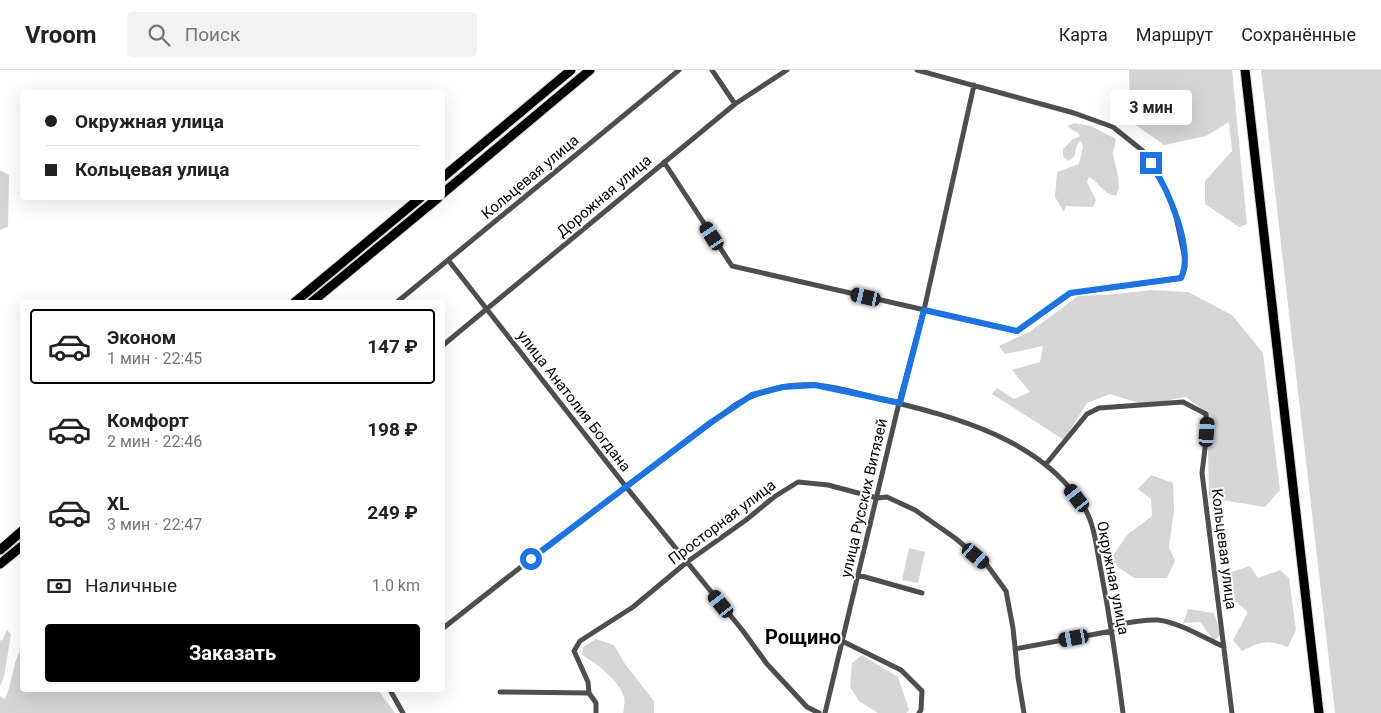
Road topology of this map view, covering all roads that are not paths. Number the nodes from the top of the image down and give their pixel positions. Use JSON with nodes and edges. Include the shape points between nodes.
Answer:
{"nodes":[{"id":1,"x":572,"y":70,"type":"edge"},
{"id":2,"x":590,"y":70,"type":"edge"},
{"id":3,"x":679,"y":70,"type":"edge"},
{"id":4,"x":712,"y":70,"type":"edge"},
{"id":5,"x":787,"y":70,"type":"edge"},
{"id":6,"x":917,"y":70,"type":"edge"},
{"id":7,"x":1245,"y":70,"type":"edge"},
{"id":8,"x":974,"y":85,"type":"junction"},
{"id":9,"x":735,"y":104,"type":"junction"},
{"id":10,"x":664,"y":162,"type":"junction"},
{"id":11,"x":445,"y":176,"type":"edge"},
{"id":12,"x":445,"y":191,"type":"edge"},
{"id":13,"x":418,"y":200,"type":"edge"},
{"id":14,"x":436,"y":200,"type":"edge"},
{"id":15,"x":449,"y":261,"type":"junction"},
{"id":16,"x":296,"y":300,"type":"edge"},
{"id":17,"x":314,"y":300,"type":"edge"},
{"id":18,"x":400,"y":300,"type":"edge"},
{"id":19,"x":487,"y":310,"type":"junction"},
{"id":20,"x":924,"y":310,"type":"junction"},
{"id":21,"x":445,"y":344,"type":"edge"},
{"id":22,"x":900,"y":403,"type":"junction"},
{"id":23,"x":1046,"y":464,"type":"junction"},
{"id":24,"x":627,"y":488,"type":"junction"},
{"id":25,"x":877,"y":498,"type":"junction"},
{"id":26,"x":20,"y":533,"type":"edge"},
{"id":27,"x":20,"y":548,"type":"edge"},
{"id":28,"x":0,"y":550,"type":"edge"},
{"id":29,"x":687,"y":562,"type":"junction"},
{"id":30,"x":0,"y":564,"type":"edge"},
{"id":31,"x":858,"y":575,"type":"junction"},
{"id":32,"x":922,"y":593,"type":"dead end"},
{"id":33,"x":445,"y":627,"type":"edge"},
{"id":34,"x":1112,"y":628,"type":"junction"},
{"id":35,"x":842,"y":641,"type":"junction"},
{"id":36,"x":1224,"y":647,"type":"junction"},
{"id":37,"x":1015,"y":649,"type":"junction"},
{"id":38,"x":391,"y":692,"type":"edge"},
{"id":39,"x":500,"y":692,"type":"dead end"},
{"id":40,"x":589,"y":693,"type":"junction"},
{"id":41,"x":403,"y":713,"type":"edge"},
{"id":42,"x":596,"y":713,"type":"edge"},
{"id":43,"x":818,"y":713,"type":"edge"},
{"id":44,"x":825,"y":713,"type":"edge"},
{"id":45,"x":919,"y":713,"type":"edge"},
{"id":46,"x":1024,"y":713,"type":"edge"},
{"id":47,"x":1123,"y":713,"type":"edge"},
{"id":48,"x":1232,"y":713,"type":"edge"},
{"id":49,"x":1319,"y":713,"type":"edge"}],
"edges":[{"from":1,"to":11,"type":"highway"},
{"from":2,"to":12,"type":"highway"},
{"from":3,"to":15,"type":"street","name":"Кольцевая улица"},
{"from":4,"to":9,"type":"street"},
{"from":5,"to":9,"type":"street","name":"Дорожная улица"},
{"from":6,"to":8,"type":"street"},
{"from":7,"to":49,"type":"highway"},
{"from":8,"to":20,"type":"street","name":"улица Русских Витязей"},
{"from":8,"to":20,"type":"street","via":[[1074,112],[1113,127],[1143,151],[1175,212],[1185,267],[1181,278],[1070,293],[1017,331]]},
{"from":9,"to":10,"type":"street","name":"Дорожная улица"},
{"from":10,"to":19,"type":"street","name":"Дорожная улица"},
{"from":10,"to":20,"type":"street","via":[[732,266]]},
{"from":13,"to":16,"type":"highway"},
{"from":14,"to":17,"type":"highway"},
{"from":15,"to":18,"type":"street","name":"Кольцевая улица"},
{"from":15,"to":19,"type":"street","name":"улица Анатолия Богдана"},
{"from":19,"to":21,"type":"street","name":"Дорожная улица"},
{"from":19,"to":24,"type":"street","name":"улица Анатолия Богдана"},
{"from":20,"to":22,"type":"street","name":"улица Русских Витязей"},
{"from":22,"to":23,"type":"street","name":"Окружная улица","via":[[973,425],[1023,448]]},
{"from":22,"to":24,"type":"street","name":"Окружная улица","via":[[815,385],[783,387],[752,395],[710,423]]},
{"from":22,"to":25,"type":"street","name":"улица Русских Витязей"},
{"from":23,"to":34,"type":"street","name":"Окружная улица","via":[[1086,510]]},
{"from":23,"to":36,"type":"street","name":"Кольцевая улица","via":[[1087,414],[1099,408],[1184,402],[1206,414],[1202,473]]},
{"from":24,"to":29,"type":"street","name":"улица Анатолия Богдана"},
{"from":24,"to":33,"type":"street","name":"Окружная улица"},
{"from":25,"to":29,"type":"street","name":"Просторная улица","via":[[828,485],[798,482]]},
{"from":25,"to":31,"type":"street","name":"улица Русских Витязей"},
{"from":25,"to":37,"type":"street","name":"Просторная улица","via":[[887,497],[915,510],[987,565],[1006,591]]},
{"from":26,"to":28,"type":"highway"},
{"from":27,"to":30,"type":"highway"},
{"from":29,"to":40,"type":"street","name":"Просторная улица","via":[[633,607],[580,641],[574,651],[588,682]]},
{"from":29,"to":43,"type":"street","name":"улица Анатолия Богдана","via":[[767,664],[807,707]]},
{"from":31,"to":32,"type":"street"},
{"from":31,"to":35,"type":"street","name":"улица Русских Витязей"},
{"from":34,"to":36,"type":"street","via":[[1160,620]]},
{"from":34,"to":37,"type":"street"},
{"from":34,"to":47,"type":"street","name":"Окружная улица"},
{"from":35,"to":44,"type":"street","name":"улица Русских Витязей"},
{"from":35,"to":45,"type":"street","via":[[901,670],[922,691]]},
{"from":36,"to":48,"type":"street","name":"Кольцевая улица"},
{"from":37,"to":46,"type":"street","name":"Просторная улица"},
{"from":38,"to":41,"type":"street"},
{"from":39,"to":40,"type":"street"},
{"from":40,"to":42,"type":"street","name":"Просторная улица","via":[[596,702]]}]}
